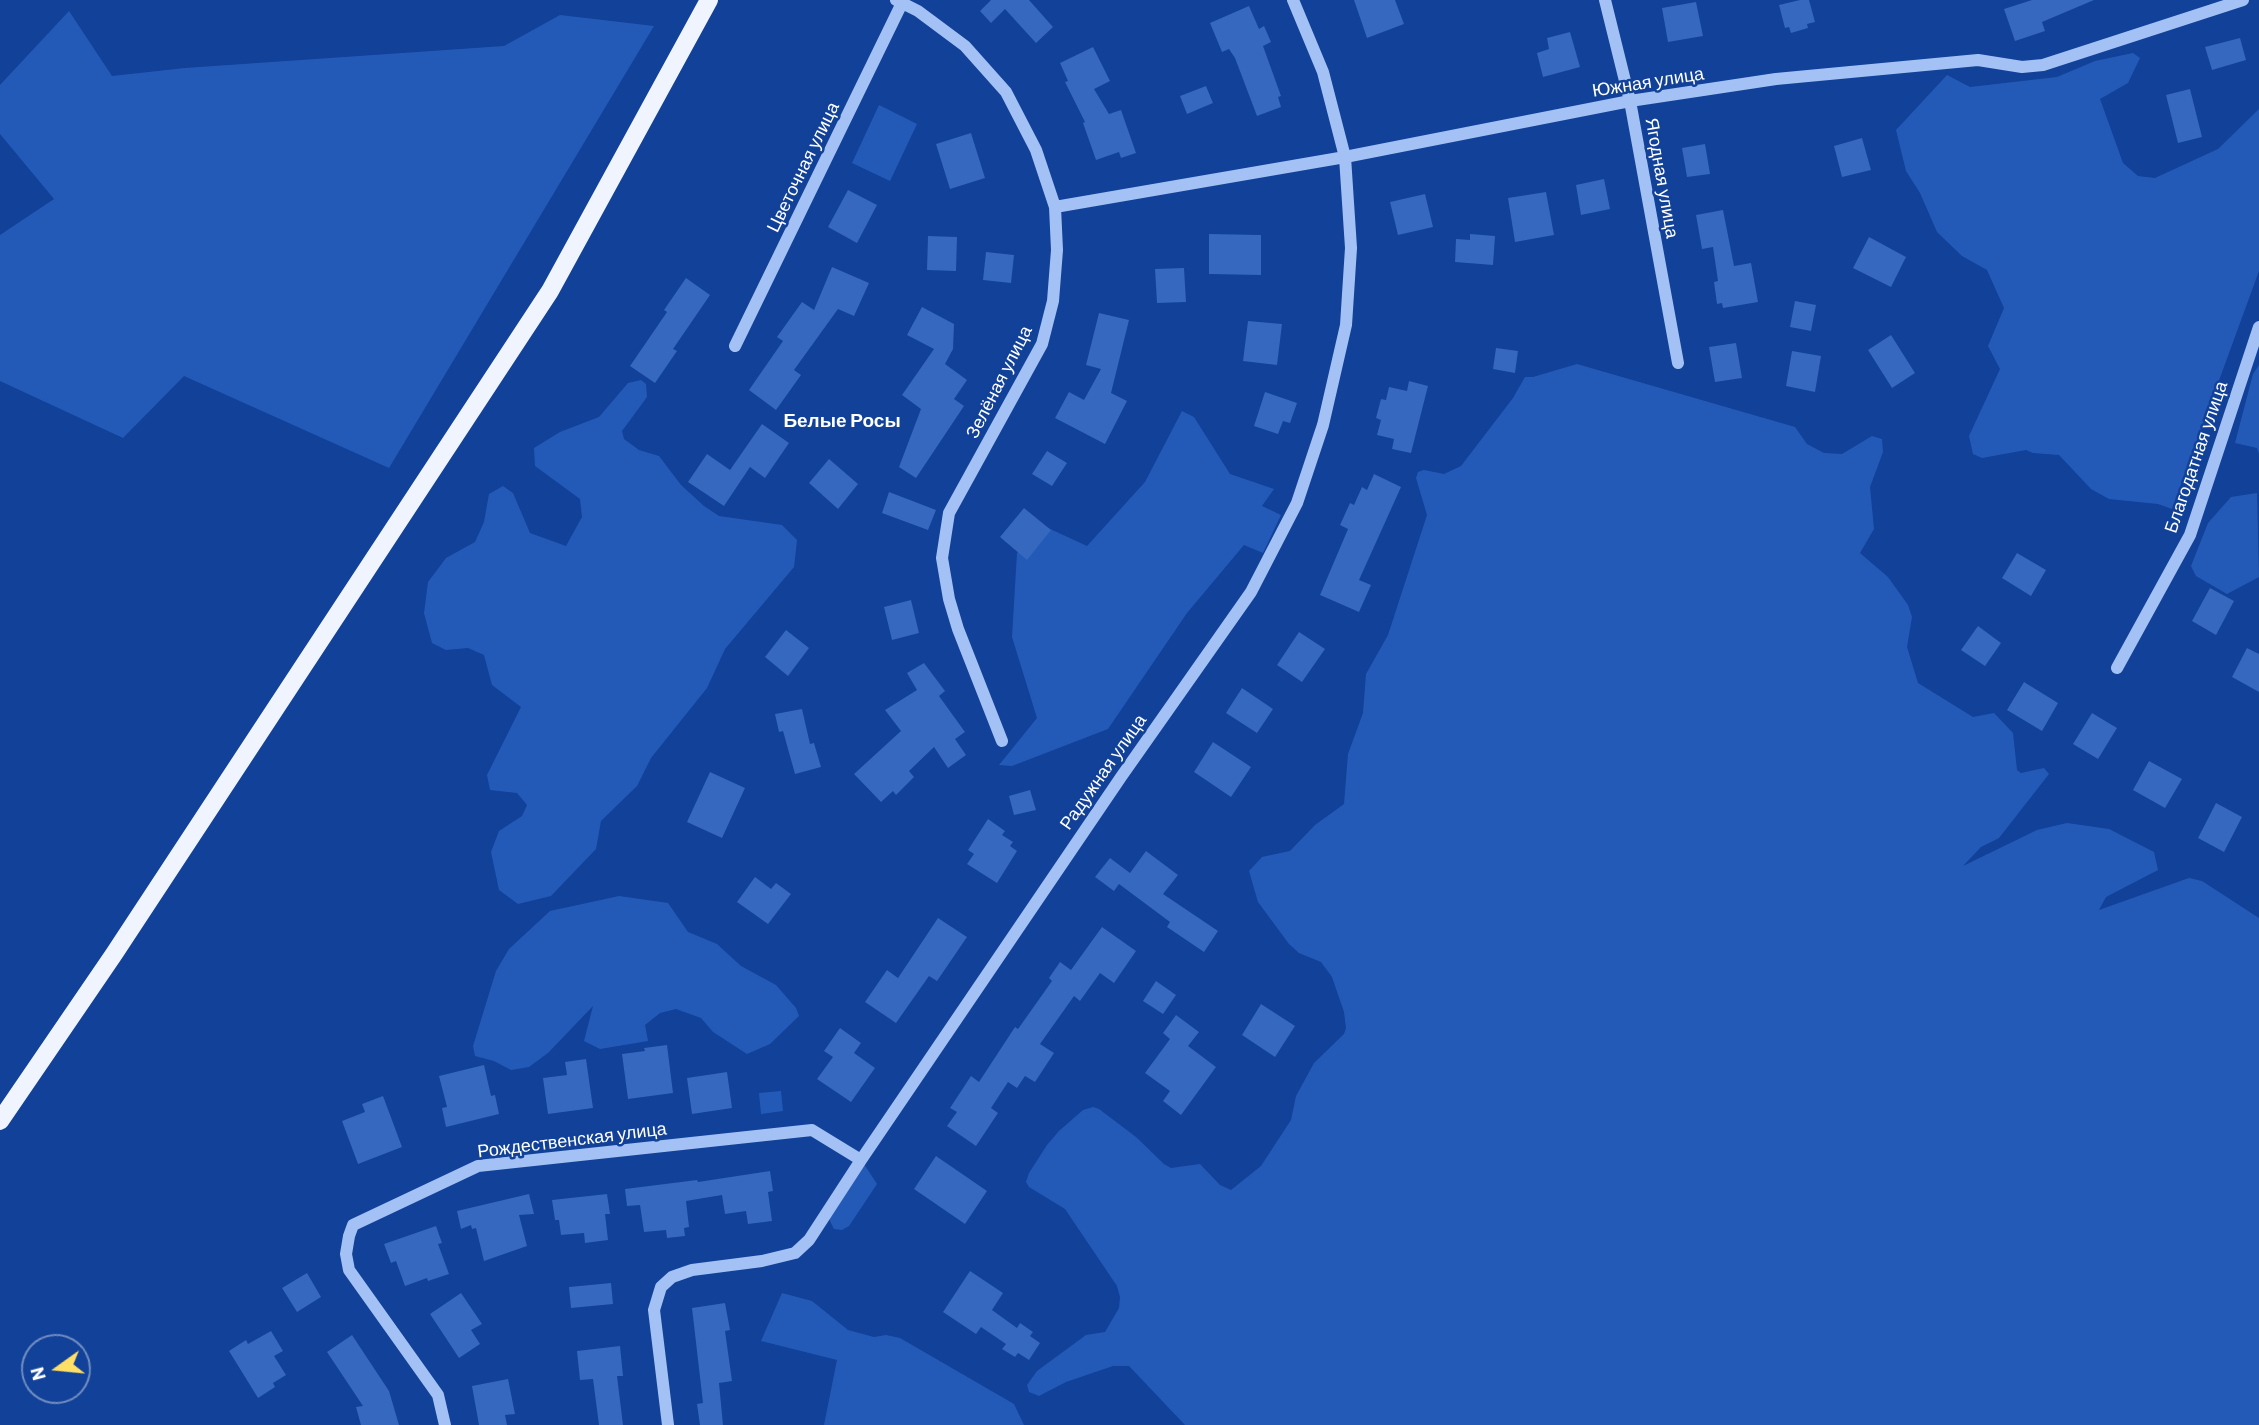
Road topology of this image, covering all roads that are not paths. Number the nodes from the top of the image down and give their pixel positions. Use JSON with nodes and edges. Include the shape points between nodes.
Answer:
{"nodes":[{"id":1,"x":709,"y":0,"type":"edge"},
{"id":2,"x":1293,"y":0,"type":"edge"},
{"id":3,"x":1605,"y":0,"type":"edge"},
{"id":4,"x":2244,"y":0,"type":"edge"},
{"id":5,"x":899,"y":1,"type":"edge"},
{"id":6,"x":920,"y":6,"type":"edge"},
{"id":7,"x":1630,"y":101,"type":"junction"},
{"id":8,"x":1345,"y":157,"type":"junction"},
{"id":9,"x":1055,"y":207,"type":"junction"},
{"id":10,"x":2259,"y":327,"type":"edge"},
{"id":11,"x":735,"y":346,"type":"dead end"},
{"id":12,"x":1678,"y":363,"type":"dead end"},
{"id":13,"x":2117,"y":668,"type":"dead end"},
{"id":14,"x":1002,"y":741,"type":"dead end"},
{"id":15,"x":0,"y":1121,"type":"edge"},
{"id":16,"x":860,"y":1160,"type":"junction"},
{"id":17,"x":444,"y":1425,"type":"edge"},
{"id":18,"x":668,"y":1425,"type":"edge"}],
"edges":[{"from":1,"to":15,"type":"main road","via":[[550,291]]},
{"from":2,"to":8,"type":"street","name":"Радужная улица","via":[[1323,72]]},
{"from":3,"to":7,"type":"street","name":"Ягодная улица"},
{"from":4,"to":7,"type":"street","name":"Южная улица","via":[[2043,65],[2022,67],[1978,60],[1776,79]]},
{"from":5,"to":6,"type":"street","name":"Зелёная улица"},
{"from":5,"to":11,"type":"street","name":"Цветочная улица"},
{"from":6,"to":9,"type":"street","name":"Зелёная улица","via":[[965,46],[1006,92],[1036,150]]},
{"from":7,"to":8,"type":"street","name":"Южная улица"},
{"from":7,"to":12,"type":"street","name":"Ягодная улица"},
{"from":8,"to":9,"type":"street","name":"Южная улица"},
{"from":8,"to":16,"type":"street","name":"Радужная улица","via":[[1351,247],[1346,325],[1323,425],[1297,503],[1251,592]]},
{"from":9,"to":14,"type":"street","name":"Зелёная улица","via":[[1053,301],[1042,344],[950,513],[942,558],[958,629]]},
{"from":10,"to":13,"type":"street","name":"Благодатная улица","via":[[2190,535]]},
{"from":16,"to":17,"type":"street","name":"Рождественская улица","via":[[812,1130],[478,1166],[354,1225],[346,1254],[349,1270],[438,1395]]},
{"from":16,"to":18,"type":"street","name":"Радужная улица","via":[[796,1253],[692,1270],[661,1287],[654,1310]]}]}
